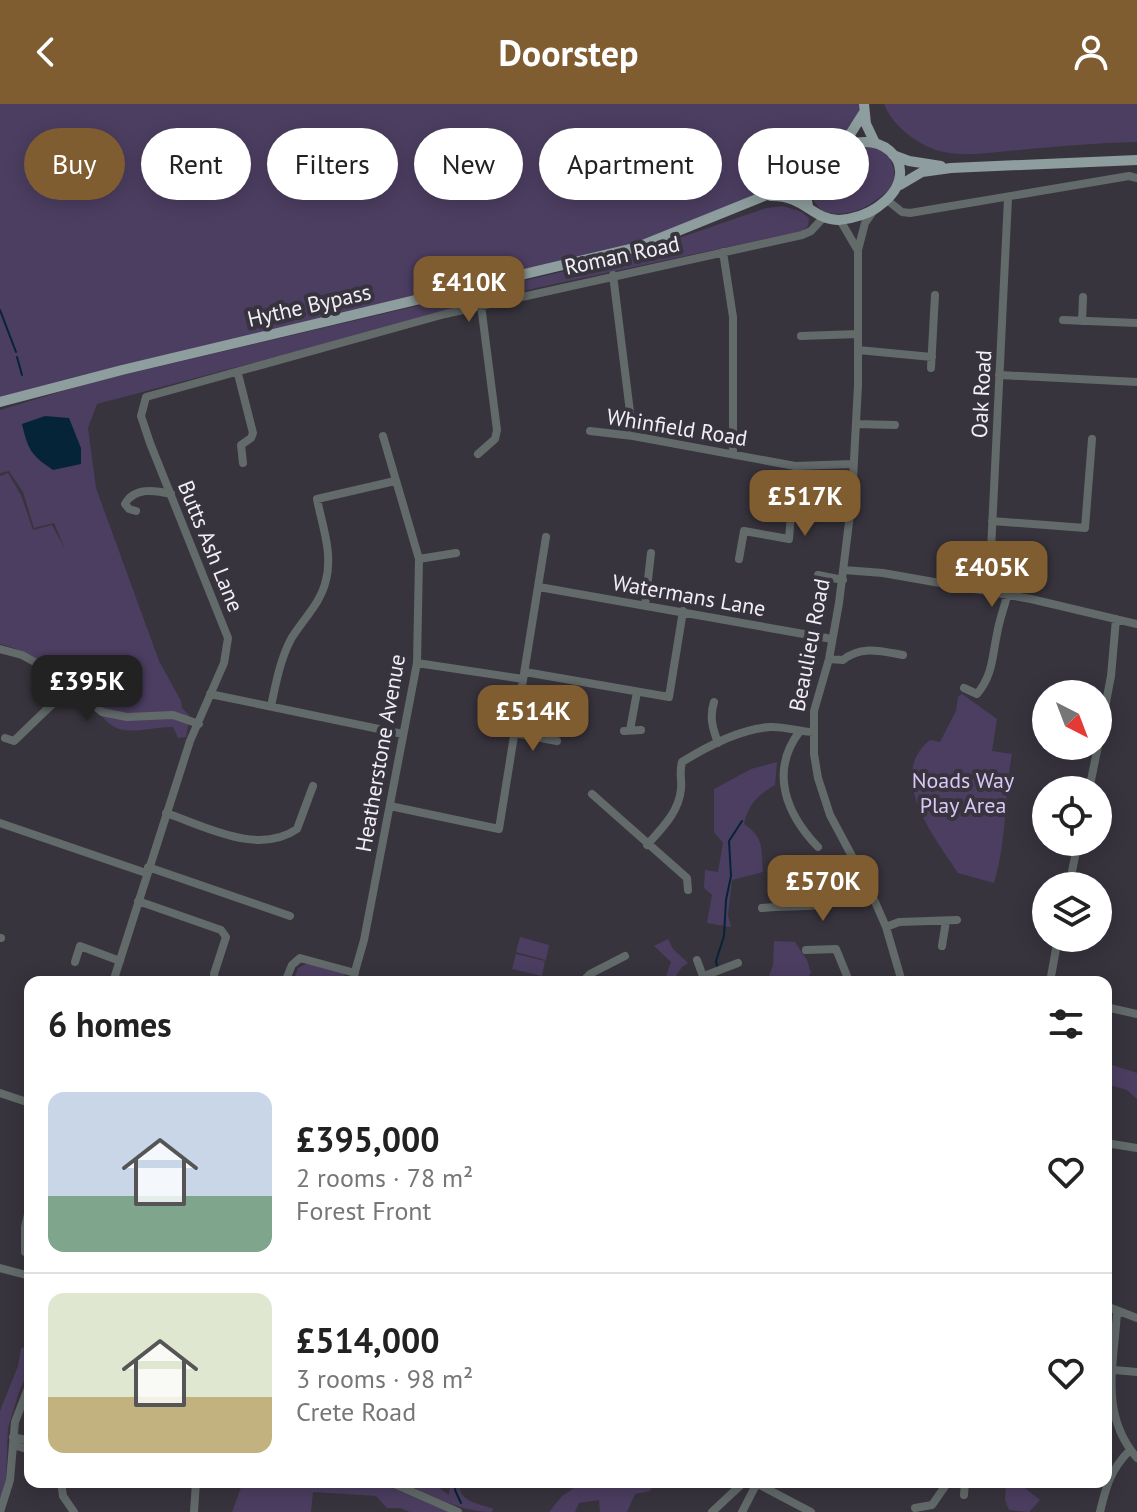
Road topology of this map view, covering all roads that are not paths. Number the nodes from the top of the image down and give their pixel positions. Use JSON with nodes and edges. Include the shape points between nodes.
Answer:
{"nodes":[{"id":1,"x":864,"y":108,"type":"edge"},
{"id":2,"x":856,"y":128,"type":"edge"},
{"id":3,"x":869,"y":142,"type":"edge"},
{"id":4,"x":875,"y":143,"type":"junction"},
{"id":5,"x":893,"y":155,"type":"junction"},
{"id":6,"x":1137,"y":160,"type":"edge"},
{"id":7,"x":951,"y":168,"type":"junction"},
{"id":8,"x":1137,"y":178,"type":"edge"},
{"id":9,"x":900,"y":185,"type":"junction"},
{"id":10,"x":1008,"y":198,"type":"junction"},
{"id":11,"x":752,"y":200,"type":"edge"},
{"id":12,"x":795,"y":200,"type":"edge"},
{"id":13,"x":806,"y":200,"type":"edge"},
{"id":14,"x":887,"y":200,"type":"junction"},
{"id":15,"x":808,"y":206,"type":"junction"},
{"id":16,"x":875,"y":209,"type":"junction"},
{"id":17,"x":823,"y":218,"type":"junction"},
{"id":18,"x":840,"y":220,"type":"junction"},
{"id":19,"x":858,"y":250,"type":"junction"},
{"id":20,"x":723,"y":252,"type":"junction"},
{"id":21,"x":613,"y":275,"type":"junction"},
{"id":22,"x":935,"y":295,"type":"dead end"},
{"id":23,"x":1083,"y":297,"type":"dead end"},
{"id":24,"x":481,"y":305,"type":"junction"},
{"id":25,"x":1063,"y":320,"type":"dead end"},
{"id":26,"x":1082,"y":321,"type":"junction"},
{"id":27,"x":1137,"y":323,"type":"edge"},
{"id":28,"x":858,"y":334,"type":"junction"},
{"id":29,"x":801,"y":336,"type":"dead end"},
{"id":30,"x":858,"y":350,"type":"junction"},
{"id":31,"x":932,"y":357,"type":"junction"},
{"id":32,"x":931,"y":368,"type":"dead end"},
{"id":33,"x":238,"y":374,"type":"junction"},
{"id":34,"x":999,"y":375,"type":"junction"},
{"id":35,"x":1137,"y":382,"type":"edge"},
{"id":36,"x":146,"y":397,"type":"joint"},
{"id":37,"x":0,"y":402,"type":"edge"},
{"id":38,"x":856,"y":424,"type":"junction"},
{"id":39,"x":895,"y":425,"type":"dead end"},
{"id":40,"x":590,"y":431,"type":"dead end"},
{"id":41,"x":383,"y":436,"type":"dead end"},
{"id":42,"x":633,"y":436,"type":"junction"},
{"id":43,"x":1092,"y":439,"type":"dead end"},
{"id":44,"x":733,"y":453,"type":"junction"},
{"id":45,"x":478,"y":454,"type":"dead end"},
{"id":46,"x":243,"y":463,"type":"dead end"},
{"id":47,"x":853,"y":464,"type":"junction"},
{"id":48,"x":795,"y":466,"type":"junction"},
{"id":49,"x":395,"y":481,"type":"junction"},
{"id":50,"x":171,"y":494,"type":"junction"},
{"id":51,"x":136,"y":511,"type":"dead end"},
{"id":52,"x":992,"y":521,"type":"junction"},
{"id":53,"x":546,"y":537,"type":"dead end"},
{"id":54,"x":456,"y":553,"type":"dead end"},
{"id":55,"x":651,"y":553,"type":"dead end"},
{"id":56,"x":419,"y":559,"type":"junction"},
{"id":57,"x":739,"y":559,"type":"dead end"},
{"id":58,"x":818,"y":575,"type":"dead end"},
{"id":59,"x":843,"y":575,"type":"junction"},
{"id":60,"x":539,"y":587,"type":"junction"},
{"id":61,"x":989,"y":592,"type":"junction"},
{"id":62,"x":1007,"y":596,"type":"junction"},
{"id":63,"x":645,"y":606,"type":"junction"},
{"id":64,"x":683,"y":611,"type":"junction"},
{"id":65,"x":1116,"y":619,"type":"junction"},
{"id":66,"x":1137,"y":624,"type":"edge"},
{"id":67,"x":832,"y":639,"type":"junction"},
{"id":68,"x":896,"y":640,"type":"dead end"},
{"id":69,"x":0,"y":649,"type":"edge"},
{"id":70,"x":829,"y":659,"type":"junction"},
{"id":71,"x":417,"y":663,"type":"junction"},
{"id":72,"x":524,"y":675,"type":"junction"},
{"id":73,"x":1110,"y":680,"type":"edge"},
{"id":74,"x":70,"y":687,"type":"junction"},
{"id":75,"x":964,"y":688,"type":"dead end"},
{"id":76,"x":637,"y":692,"type":"junction"},
{"id":77,"x":210,"y":694,"type":"junction"},
{"id":78,"x":714,"y":702,"type":"dead end"},
{"id":79,"x":271,"y":706,"type":"junction"},
{"id":80,"x":199,"y":724,"type":"junction"},
{"id":81,"x":641,"y":730,"type":"dead end"},
{"id":82,"x":800,"y":731,"type":"junction"},
{"id":83,"x":814,"y":732,"type":"junction"},
{"id":84,"x":514,"y":733,"type":"junction"},
{"id":85,"x":403,"y":734,"type":"junction"},
{"id":86,"x":5,"y":738,"type":"dead end"},
{"id":87,"x":557,"y":741,"type":"dead end"},
{"id":88,"x":718,"y":743,"type":"junction"},
{"id":89,"x":313,"y":786,"type":"dead end"},
{"id":90,"x":592,"y":794,"type":"dead end"},
{"id":91,"x":390,"y":806,"type":"junction"},
{"id":92,"x":166,"y":813,"type":"junction"},
{"id":93,"x":0,"y":823,"type":"edge"},
{"id":94,"x":647,"y":845,"type":"junction"},
{"id":95,"x":818,"y":847,"type":"dead end"},
{"id":96,"x":147,"y":870,"type":"junction"},
{"id":97,"x":869,"y":888,"type":"junction"},
{"id":98,"x":688,"y":890,"type":"dead end"},
{"id":99,"x":138,"y":901,"type":"junction"},
{"id":100,"x":762,"y":908,"type":"dead end"},
{"id":101,"x":290,"y":916,"type":"dead end"},
{"id":102,"x":957,"y":920,"type":"dead end"},
{"id":103,"x":946,"y":921,"type":"junction"},
{"id":104,"x":886,"y":927,"type":"junction"},
{"id":105,"x":942,"y":946,"type":"dead end"},
{"id":106,"x":806,"y":950,"type":"dead end"},
{"id":107,"x":1055,"y":952,"type":"edge"},
{"id":108,"x":625,"y":956,"type":"dead end"},
{"id":109,"x":697,"y":960,"type":"dead end"},
{"id":110,"x":120,"y":961,"type":"junction"},
{"id":111,"x":75,"y":962,"type":"dead end"},
{"id":112,"x":738,"y":963,"type":"dead end"},
{"id":113,"x":115,"y":976,"type":"edge"},
{"id":114,"x":211,"y":976,"type":"edge"},
{"id":115,"x":287,"y":976,"type":"edge"},
{"id":116,"x":349,"y":976,"type":"edge"},
{"id":117,"x":354,"y":976,"type":"edge"},
{"id":118,"x":588,"y":976,"type":"edge"},
{"id":119,"x":703,"y":976,"type":"edge"},
{"id":120,"x":710,"y":976,"type":"edge"},
{"id":121,"x":847,"y":976,"type":"edge"},
{"id":122,"x":900,"y":976,"type":"edge"},
{"id":123,"x":1051,"y":976,"type":"edge"},
{"id":124,"x":1112,"y":1008,"type":"edge"},
{"id":125,"x":1137,"y":1014,"type":"edge"},
{"id":126,"x":0,"y":1093,"type":"edge"},
{"id":127,"x":24,"y":1101,"type":"edge"},
{"id":128,"x":1112,"y":1144,"type":"edge"},
{"id":129,"x":1137,"y":1148,"type":"edge"},
{"id":130,"x":0,"y":1268,"type":"edge"},
{"id":131,"x":24,"y":1274,"type":"edge"},
{"id":132,"x":1112,"y":1309,"type":"edge"},
{"id":133,"x":1117,"y":1312,"type":"junction"},
{"id":134,"x":1137,"y":1318,"type":"edge"},
{"id":135,"x":1112,"y":1334,"type":"edge"},
{"id":136,"x":1137,"y":1372,"type":"edge"},
{"id":137,"x":1112,"y":1377,"type":"edge"},
{"id":138,"x":24,"y":1399,"type":"edge"},
{"id":139,"x":1112,"y":1408,"type":"edge"},
{"id":140,"x":13,"y":1441,"type":"junction"},
{"id":141,"x":24,"y":1441,"type":"edge"},
{"id":142,"x":24,"y":1447,"type":"edge"},
{"id":143,"x":1130,"y":1450,"type":"junction"},
{"id":144,"x":1137,"y":1458,"type":"edge"},
{"id":145,"x":1112,"y":1472,"type":"edge"},
{"id":146,"x":62,"y":1488,"type":"edge"},
{"id":147,"x":196,"y":1488,"type":"edge"},
{"id":148,"x":404,"y":1488,"type":"edge"},
{"id":149,"x":738,"y":1488,"type":"edge"},
{"id":150,"x":753,"y":1488,"type":"edge"},
{"id":151,"x":763,"y":1488,"type":"edge"},
{"id":152,"x":944,"y":1488,"type":"edge"},
{"id":153,"x":965,"y":1488,"type":"edge"},
{"id":154,"x":1105,"y":1488,"type":"edge"},
{"id":155,"x":964,"y":1495,"type":"dead end"},
{"id":156,"x":915,"y":1508,"type":"dead end"},
{"id":157,"x":0,"y":1512,"type":"edge"},
{"id":158,"x":74,"y":1512,"type":"edge"},
{"id":159,"x":194,"y":1512,"type":"edge"},
{"id":160,"x":458,"y":1512,"type":"edge"},
{"id":161,"x":712,"y":1512,"type":"edge"},
{"id":162,"x":742,"y":1512,"type":"edge"},
{"id":163,"x":811,"y":1512,"type":"edge"},
{"id":164,"x":1100,"y":1512,"type":"edge"}],
"edges":[{"from":1,"to":2,"type":"main road"},
{"from":1,"to":4,"type":"main road"},
{"from":3,"to":4,"type":"main road"},
{"from":4,"to":5,"type":"main road"},
{"from":5,"to":7,"type":"main road"},
{"from":5,"to":9,"type":"main road"},
{"from":6,"to":7,"type":"main road"},
{"from":7,"to":9,"type":"main road","via":[[922,172]]},
{"from":8,"to":10,"type":"street"},
{"from":9,"to":14,"type":"main road"},
{"from":10,"to":14,"type":"street","via":[[910,213]]},
{"from":10,"to":34,"type":"street","name":"Oak Road"},
{"from":11,"to":37,"type":"main road","name":"Hythe Bypass","via":[[638,247]]},
{"from":12,"to":15,"type":"main road"},
{"from":13,"to":15,"type":"main road"},
{"from":14,"to":16,"type":"main road"},
{"from":15,"to":17,"type":"main road"},
{"from":16,"to":18,"type":"main road"},
{"from":16,"to":19,"type":"street","name":"Beaulieu Road"},
{"from":17,"to":18,"type":"main road"},
{"from":17,"to":20,"type":"street","name":"Roman Road","via":[[802,235]]},
{"from":18,"to":19,"type":"street"},
{"from":19,"to":28,"type":"street","name":"Beaulieu Road"},
{"from":20,"to":21,"type":"street","name":"Roman Road"},
{"from":20,"to":44,"type":"street","via":[[733,317]]},
{"from":21,"to":24,"type":"street","name":"Roman Road"},
{"from":21,"to":42,"type":"street"},
{"from":22,"to":31,"type":"street"},
{"from":23,"to":26,"type":"street"},
{"from":24,"to":33,"type":"street","name":"Roman Road"},
{"from":24,"to":45,"type":"street","via":[[497,430],[495,439]]},
{"from":25,"to":26,"type":"street"},
{"from":26,"to":27,"type":"street"},
{"from":28,"to":29,"type":"street"},
{"from":28,"to":30,"type":"street","name":"Beaulieu Road"},
{"from":30,"to":31,"type":"street"},
{"from":30,"to":38,"type":"street","name":"Beaulieu Road"},
{"from":31,"to":32,"type":"street"},
{"from":33,"to":36,"type":"street","name":"Roman Road"},
{"from":33,"to":46,"type":"street","via":[[253,433],[241,445]]},
{"from":34,"to":35,"type":"street"},
{"from":34,"to":52,"type":"street","name":"Oak Road"},
{"from":36,"to":50,"type":"street","name":"Butts Ash Lane","via":[[141,416]]},
{"from":38,"to":39,"type":"street"},
{"from":38,"to":47,"type":"street","name":"Beaulieu Road"},
{"from":40,"to":42,"type":"street","name":"Whinfield Road"},
{"from":41,"to":49,"type":"street","name":"Heatherstone Avenue"},
{"from":42,"to":44,"type":"street","name":"Whinfield Road"},
{"from":43,"to":52,"type":"street","via":[[1085,528]]},
{"from":44,"to":48,"type":"street","name":"Whinfield Road"},
{"from":47,"to":48,"type":"street","name":"Whinfield Road"},
{"from":47,"to":59,"type":"street","name":"Beaulieu Road"},
{"from":48,"to":57,"type":"street","via":[[789,539],[744,531]]},
{"from":49,"to":56,"type":"street","name":"Heatherstone Avenue"},
{"from":49,"to":79,"type":"street","via":[[317,499],[328,552],[327,578],[291,639]]},
{"from":50,"to":51,"type":"street","via":[[134,494],[125,504]]},
{"from":50,"to":77,"type":"street","name":"Butts Ash Lane","via":[[228,638]]},
{"from":52,"to":61,"type":"street","name":"Oak Road"},
{"from":53,"to":60,"type":"street"},
{"from":54,"to":56,"type":"street"},
{"from":55,"to":63,"type":"street"},
{"from":56,"to":71,"type":"street","name":"Heatherstone Avenue"},
{"from":58,"to":59,"type":"street"},
{"from":59,"to":61,"type":"street","via":[[883,573]]},
{"from":59,"to":67,"type":"street","name":"Beaulieu Road"},
{"from":60,"to":63,"type":"street","name":"Watermans Lane"},
{"from":60,"to":72,"type":"street"},
{"from":61,"to":62,"type":"street"},
{"from":62,"to":65,"type":"street"},
{"from":62,"to":75,"type":"street","via":[[987,681],[977,694]]},
{"from":63,"to":64,"type":"street","name":"Watermans Lane"},
{"from":64,"to":67,"type":"street","name":"Watermans Lane"},
{"from":64,"to":76,"type":"street","via":[[669,697]]},
{"from":65,"to":66,"type":"street"},
{"from":65,"to":73,"type":"street"},
{"from":67,"to":70,"type":"street","name":"Beaulieu Road"},
{"from":68,"to":70,"type":"street","via":[[898,654],[864,650],[843,660]]},
{"from":69,"to":74,"type":"street","via":[[33,660]]},
{"from":70,"to":83,"type":"street","name":"Beaulieu Road","via":[[814,711]]},
{"from":71,"to":72,"type":"street"},
{"from":71,"to":85,"type":"street","name":"Heatherstone Avenue"},
{"from":72,"to":76,"type":"street"},
{"from":72,"to":84,"type":"street"},
{"from":74,"to":80,"type":"street","via":[[94,709],[110,715],[173,715]]},
{"from":74,"to":86,"type":"street","via":[[14,741]]},
{"from":76,"to":81,"type":"street","via":[[627,731]]},
{"from":77,"to":79,"type":"street"},
{"from":77,"to":80,"type":"street","name":"Butts Ash Lane"},
{"from":78,"to":88,"type":"street","via":[[712,725]]},
{"from":79,"to":85,"type":"street"},
{"from":80,"to":92,"type":"street","name":"Butts Ash Lane"},
{"from":82,"to":83,"type":"street"},
{"from":82,"to":88,"type":"street","via":[[772,727]]},
{"from":82,"to":95,"type":"street","name":"Beaulieu Road","via":[[786,753],[784,783],[792,814]]},
{"from":83,"to":97,"type":"street","name":"Beaulieu Road","via":[[818,778],[830,815]]},
{"from":84,"to":87,"type":"street"},
{"from":84,"to":91,"type":"street","via":[[499,829]]},
{"from":85,"to":91,"type":"street","name":"Heatherstone Avenue"},
{"from":88,"to":94,"type":"street","via":[[682,762],[674,811]]},
{"from":89,"to":92,"type":"street","via":[[301,823],[292,833],[272,838],[244,840]]},
{"from":90,"to":94,"type":"street"},
{"from":91,"to":117,"type":"street","name":"Heatherstone Avenue"},
{"from":92,"to":96,"type":"street","name":"Butts Ash Lane"},
{"from":93,"to":96,"type":"street"},
{"from":94,"to":98,"type":"street","via":[[687,878]]},
{"from":96,"to":99,"type":"street","name":"Butts Ash Lane"},
{"from":96,"to":101,"type":"street"},
{"from":97,"to":100,"type":"street","via":[[823,907]]},
{"from":97,"to":104,"type":"street","name":"Beaulieu Road"},
{"from":99,"to":110,"type":"street","name":"Butts Ash Lane"},
{"from":99,"to":114,"type":"street","via":[[221,930],[226,937]]},
{"from":102,"to":103,"type":"street"},
{"from":103,"to":104,"type":"street"},
{"from":103,"to":105,"type":"street"},
{"from":104,"to":122,"type":"street","name":"Beaulieu Road"},
{"from":106,"to":121,"type":"street","via":[[836,949]]},
{"from":107,"to":123,"type":"street"},
{"from":108,"to":118,"type":"street"},
{"from":109,"to":119,"type":"street"},
{"from":110,"to":111,"type":"street","via":[[80,946]]},
{"from":110,"to":113,"type":"street","name":"Butts Ash Lane"},
{"from":112,"to":120,"type":"street"},
{"from":115,"to":116,"type":"street","via":[[300,958]]},
{"from":124,"to":125,"type":"street"},
{"from":126,"to":127,"type":"street"},
{"from":128,"to":129,"type":"street"},
{"from":130,"to":131,"type":"street"},
{"from":132,"to":133,"type":"street"},
{"from":133,"to":134,"type":"street"},
{"from":133,"to":135,"type":"street"},
{"from":136,"to":137,"type":"street"},
{"from":138,"to":140,"type":"street"},
{"from":139,"to":143,"type":"street","via":[[1117,1430]]},
{"from":140,"to":141,"type":"street"},
{"from":140,"to":142,"type":"street"},
{"from":140,"to":157,"type":"street","via":[[10,1480]]},
{"from":143,"to":144,"type":"street"},
{"from":143,"to":145,"type":"street"},
{"from":146,"to":158,"type":"street"},
{"from":147,"to":159,"type":"street"},
{"from":148,"to":160,"type":"street"},
{"from":149,"to":161,"type":"street"},
{"from":150,"to":162,"type":"street"},
{"from":151,"to":163,"type":"street"},
{"from":152,"to":156,"type":"street","via":[[932,1505]]},
{"from":153,"to":155,"type":"street"},
{"from":154,"to":164,"type":"street"}]}
